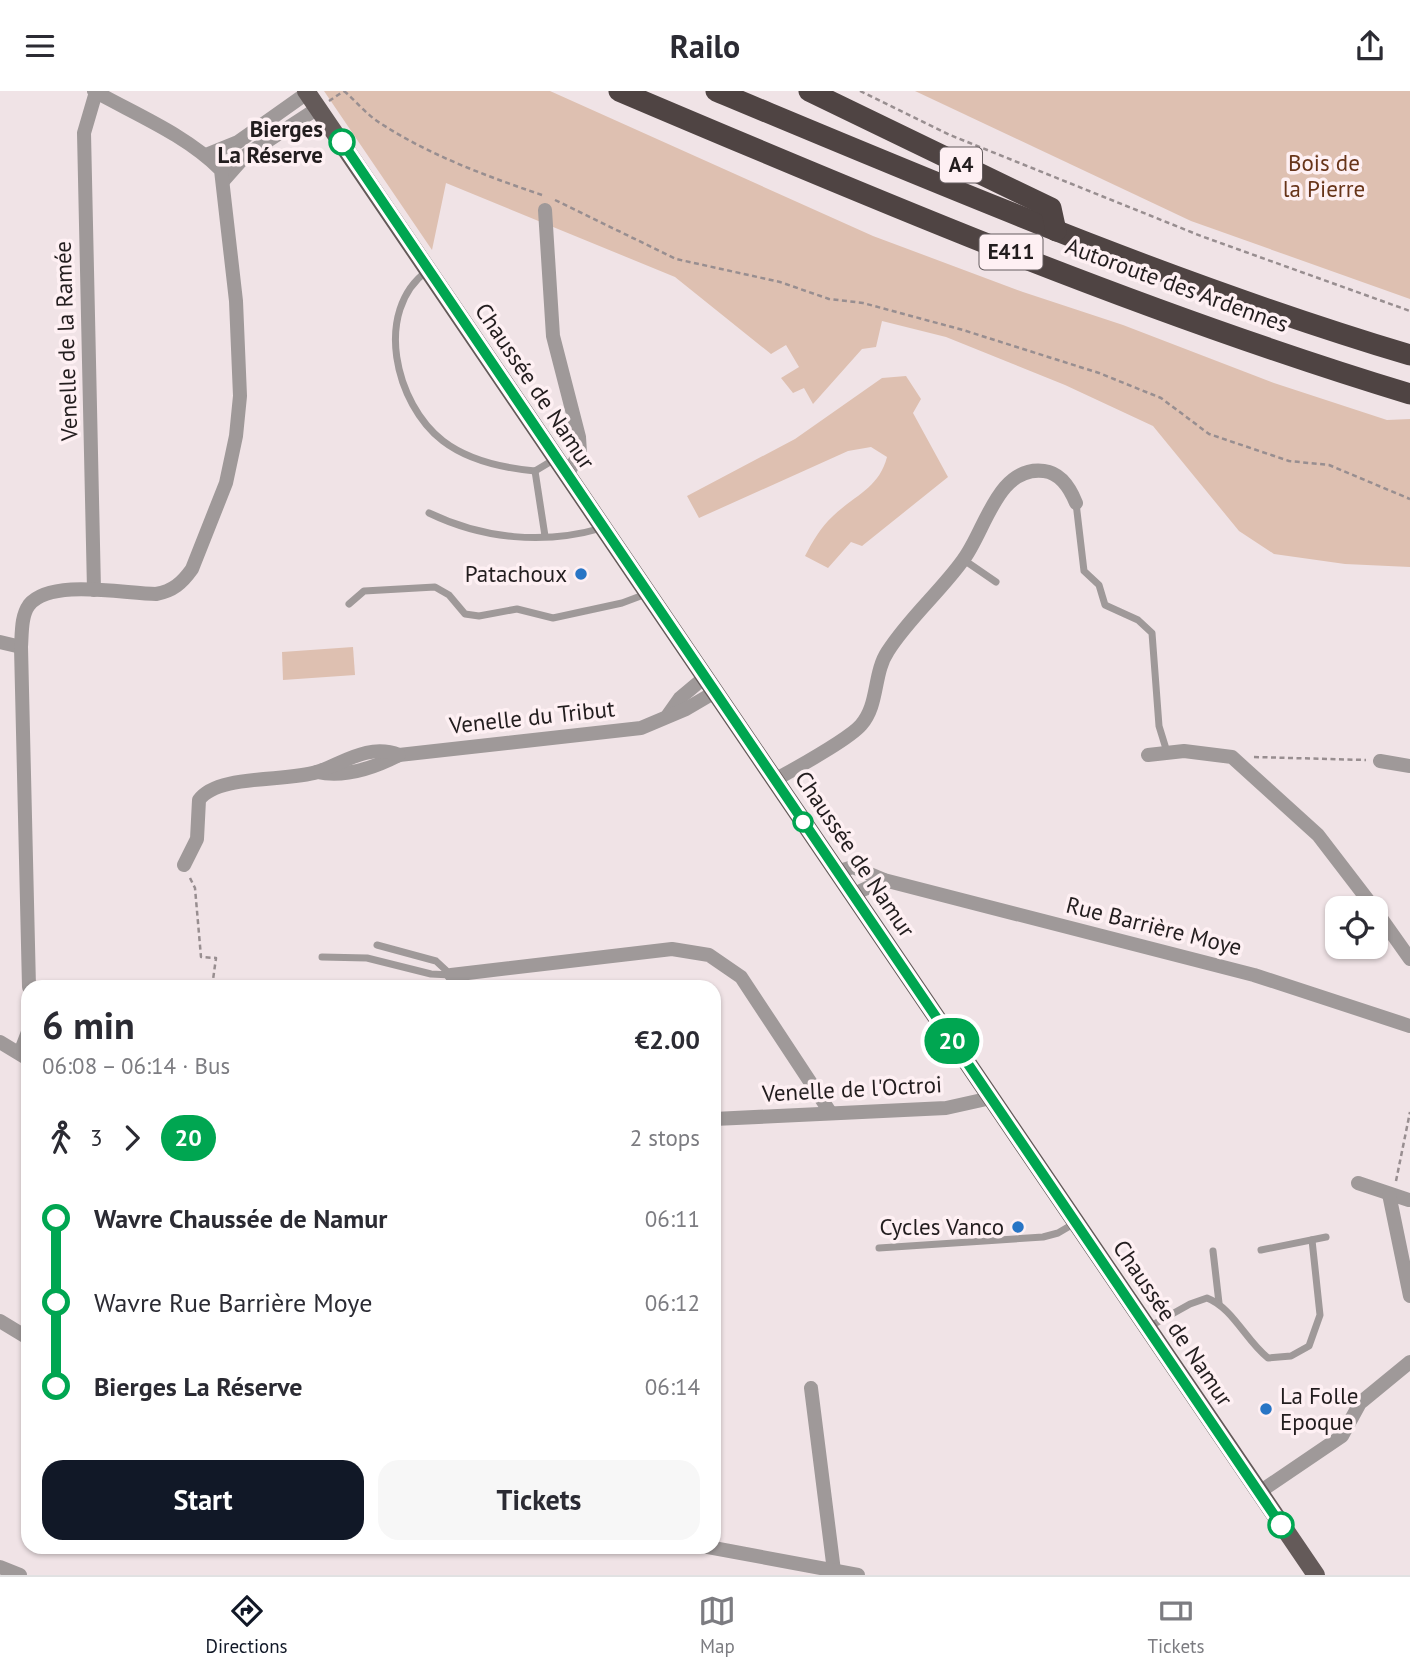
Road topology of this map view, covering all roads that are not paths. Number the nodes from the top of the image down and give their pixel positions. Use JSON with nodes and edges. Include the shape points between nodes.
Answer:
{"nodes":[{"id":1,"x":619,"y":91,"type":"edge"},
{"id":2,"x":716,"y":91,"type":"edge"},
{"id":3,"x":809,"y":91,"type":"edge"},
{"id":4,"x":95,"y":92,"type":"edge"},
{"id":5,"x":306,"y":92,"type":"edge"},
{"id":6,"x":318,"y":108,"type":"junction"},
{"id":7,"x":206,"y":155,"type":"junction"},
{"id":8,"x":223,"y":181,"type":"junction"},
{"id":9,"x":545,"y":210,"type":"dead end"},
{"id":10,"x":1056,"y":231,"type":"junction"},
{"id":11,"x":428,"y":271,"type":"junction"},
{"id":12,"x":1410,"y":355,"type":"edge"},
{"id":13,"x":1410,"y":394,"type":"edge"},
{"id":14,"x":555,"y":459,"type":"junction"},
{"id":15,"x":534,"y":471,"type":"junction"},
{"id":16,"x":566,"y":475,"type":"junction"},
{"id":17,"x":1076,"y":503,"type":"joint"},
{"id":18,"x":429,"y":513,"type":"dead end"},
{"id":19,"x":603,"y":527,"type":"junction"},
{"id":20,"x":545,"y":536,"type":"junction"},
{"id":21,"x":964,"y":560,"type":"junction"},
{"id":22,"x":996,"y":582,"type":"dead end"},
{"id":23,"x":94,"y":590,"type":"junction"},
{"id":24,"x":646,"y":594,"type":"junction"},
{"id":25,"x":349,"y":604,"type":"dead end"},
{"id":26,"x":0,"y":642,"type":"edge"},
{"id":27,"x":21,"y":647,"type":"junction"},
{"id":28,"x":710,"y":685,"type":"junction"},
{"id":29,"x":1167,"y":752,"type":"junction"},
{"id":30,"x":1149,"y":755,"type":"dead end"},
{"id":31,"x":1380,"y":761,"type":"road end"},
{"id":32,"x":1410,"y":766,"type":"edge"},
{"id":33,"x":775,"y":780,"type":"junction"},
{"id":34,"x":184,"y":865,"type":"road end"},
{"id":35,"x":836,"y":872,"type":"junction"},
{"id":36,"x":884,"y":880,"type":"junction"},
{"id":37,"x":852,"y":895,"type":"junction"},
{"id":38,"x":1365,"y":896,"type":"edge"},
{"id":39,"x":1388,"y":928,"type":"edge"},
{"id":40,"x":377,"y":945,"type":"dead end"},
{"id":41,"x":322,"y":957,"type":"dead end"},
{"id":42,"x":1410,"y":959,"type":"edge"},
{"id":43,"x":451,"y":975,"type":"junction"},
{"id":44,"x":29,"y":980,"type":"edge"},
{"id":45,"x":1410,"y":1026,"type":"edge"},
{"id":46,"x":0,"y":1042,"type":"edge"},
{"id":47,"x":21,"y":1054,"type":"edge"},
{"id":48,"x":991,"y":1098,"type":"junction"},
{"id":49,"x":830,"y":1112,"type":"junction"},
{"id":50,"x":721,"y":1119,"type":"edge"},
{"id":51,"x":1358,"y":1183,"type":"dead end"},
{"id":52,"x":1391,"y":1194,"type":"junction"},
{"id":53,"x":1409,"y":1200,"type":"edge"},
{"id":54,"x":1075,"y":1223,"type":"junction"},
{"id":55,"x":1326,"y":1237,"type":"dead end"},
{"id":56,"x":1312,"y":1240,"type":"junction"},
{"id":57,"x":878,"y":1248,"type":"dead end"},
{"id":58,"x":1261,"y":1250,"type":"dead end"},
{"id":59,"x":1213,"y":1251,"type":"dead end"},
{"id":60,"x":1410,"y":1296,"type":"edge"},
{"id":61,"x":1219,"y":1303,"type":"junction"},
{"id":62,"x":0,"y":1321,"type":"edge"},
{"id":63,"x":1147,"y":1329,"type":"junction"},
{"id":64,"x":21,"y":1334,"type":"edge"},
{"id":65,"x":1410,"y":1362,"type":"edge"},
{"id":66,"x":811,"y":1388,"type":"dead end"},
{"id":67,"x":1258,"y":1493,"type":"junction"},
{"id":68,"x":721,"y":1549,"type":"edge"},
{"id":69,"x":0,"y":1567,"type":"edge"},
{"id":70,"x":834,"y":1571,"type":"junction"},
{"id":71,"x":20,"y":1575,"type":"edge"},
{"id":72,"x":858,"y":1575,"type":"edge"},
{"id":73,"x":1316,"y":1575,"type":"edge"}],
"edges":[{"from":1,"to":13,"type":"highway","name":"Autoroute des Ardennes","number":"E411","via":[[939,224],[1180,316]]},
{"from":2,"to":10,"type":"highway","name":"Autoroute des Ardennes","number":"E411"},
{"from":3,"to":10,"type":"highway","number":"A4","via":[[1051,208]]},
{"from":4,"to":7,"type":"street"},
{"from":4,"to":23,"type":"street","name":"Venelle de la Ramée","via":[[84,133]]},
{"from":5,"to":6,"type":"main road","name":"Chaussée de Namur"},
{"from":5,"to":7,"type":"street","via":[[238,142]]},
{"from":6,"to":8,"type":"street","via":[[236,163]]},
{"from":6,"to":11,"type":"main road","name":"Chaussée de Namur"},
{"from":7,"to":8,"type":"street","via":[[221,170]]},
{"from":8,"to":23,"type":"street","via":[[242,365],[236,436],[222,496],[192,569],[177,587],[156,594]]},
{"from":9,"to":16,"type":"street","via":[[553,336],[579,437],[580,453]]},
{"from":10,"to":12,"type":"highway","name":"Autoroute des Ardennes","number":"E411"},
{"from":11,"to":14,"type":"main road","name":"Chaussée de Namur"},
{"from":11,"to":15,"type":"lane","via":[[408,288],[397,325],[398,366],[411,403],[431,431],[456,450],[508,468]]},
{"from":14,"to":15,"type":"lane"},
{"from":14,"to":16,"type":"main road","name":"Chaussée de Namur"},
{"from":15,"to":20,"type":"lane"},
{"from":16,"to":19,"type":"main road","name":"Chaussée de Namur"},
{"from":17,"to":21,"type":"street","via":[[1066,484],[1049,471],[1021,476],[999,495]]},
{"from":17,"to":29,"type":"lane","via":[[1084,571],[1099,585],[1105,605],[1138,620],[1152,633],[1159,726]]},
{"from":18,"to":20,"type":"lane","via":[[470,531]]},
{"from":19,"to":20,"type":"lane"},
{"from":19,"to":24,"type":"main road","name":"Chaussée de Namur"},
{"from":21,"to":22,"type":"lane"},
{"from":21,"to":33,"type":"street","via":[[887,652],[873,702],[860,726]]},
{"from":23,"to":27,"type":"street","via":[[70,590],[34,600],[24,614]]},
{"from":24,"to":25,"type":"lane","via":[[553,618],[517,609],[464,614],[449,594],[435,587],[364,591]]},
{"from":24,"to":28,"type":"main road","name":"Chaussée de Namur"},
{"from":26,"to":27,"type":"street"},
{"from":27,"to":44,"type":"street"},
{"from":28,"to":33,"type":"main road","name":"Chaussée de Namur"},
{"from":28,"to":34,"type":"street","name":"Venelle du Tribut","via":[[680,698],[667,715],[641,728],[344,757],[317,772],[213,788],[199,800],[197,839]]},
{"from":29,"to":30,"type":"street"},
{"from":29,"to":38,"type":"street","via":[[1233,757],[1318,835]]},
{"from":31,"to":32,"type":"street"},
{"from":33,"to":35,"type":"main road","name":"Chaussée de Namur"},
{"from":35,"to":36,"type":"street","name":"Rue Barrière Moye","via":[[853,867]]},
{"from":35,"to":37,"type":"main road","name":"Chaussée de Namur"},
{"from":36,"to":37,"type":"street"},
{"from":36,"to":45,"type":"street","name":"Rue Barrière Moye","via":[[1254,975]]},
{"from":37,"to":48,"type":"main road","name":"Chaussée de Namur"},
{"from":39,"to":42,"type":"street"},
{"from":40,"to":43,"type":"lane","via":[[436,961]]},
{"from":41,"to":43,"type":"lane","via":[[367,958]]},
{"from":43,"to":49,"type":"street","via":[[671,949],[709,955],[741,977]]},
{"from":46,"to":47,"type":"street"},
{"from":48,"to":49,"type":"street","name":"Venelle de l'Octroi","via":[[946,1108]]},
{"from":48,"to":54,"type":"main road","name":"Chaussée de Namur"},
{"from":49,"to":50,"type":"street","name":"Venelle de l'Octroi"},
{"from":51,"to":52,"type":"street"},
{"from":52,"to":53,"type":"street"},
{"from":52,"to":60,"type":"street"},
{"from":54,"to":57,"type":"lane","via":[[1043,1237]]},
{"from":54,"to":63,"type":"main road","name":"Chaussée de Namur"},
{"from":55,"to":56,"type":"lane"},
{"from":56,"to":58,"type":"lane"},
{"from":56,"to":61,"type":"lane","via":[[1320,1315],[1309,1346],[1291,1356],[1268,1358]]},
{"from":59,"to":61,"type":"lane"},
{"from":61,"to":63,"type":"lane","via":[[1207,1298],[1190,1304]]},
{"from":62,"to":64,"type":"street"},
{"from":63,"to":67,"type":"main road","name":"Chaussée de Namur"},
{"from":65,"to":67,"type":"street","via":[[1360,1403],[1342,1436]]},
{"from":66,"to":70,"type":"street"},
{"from":67,"to":73,"type":"main road","name":"Chaussée de Namur"},
{"from":68,"to":70,"type":"street"},
{"from":69,"to":71,"type":"street"},
{"from":70,"to":72,"type":"street"}]}
